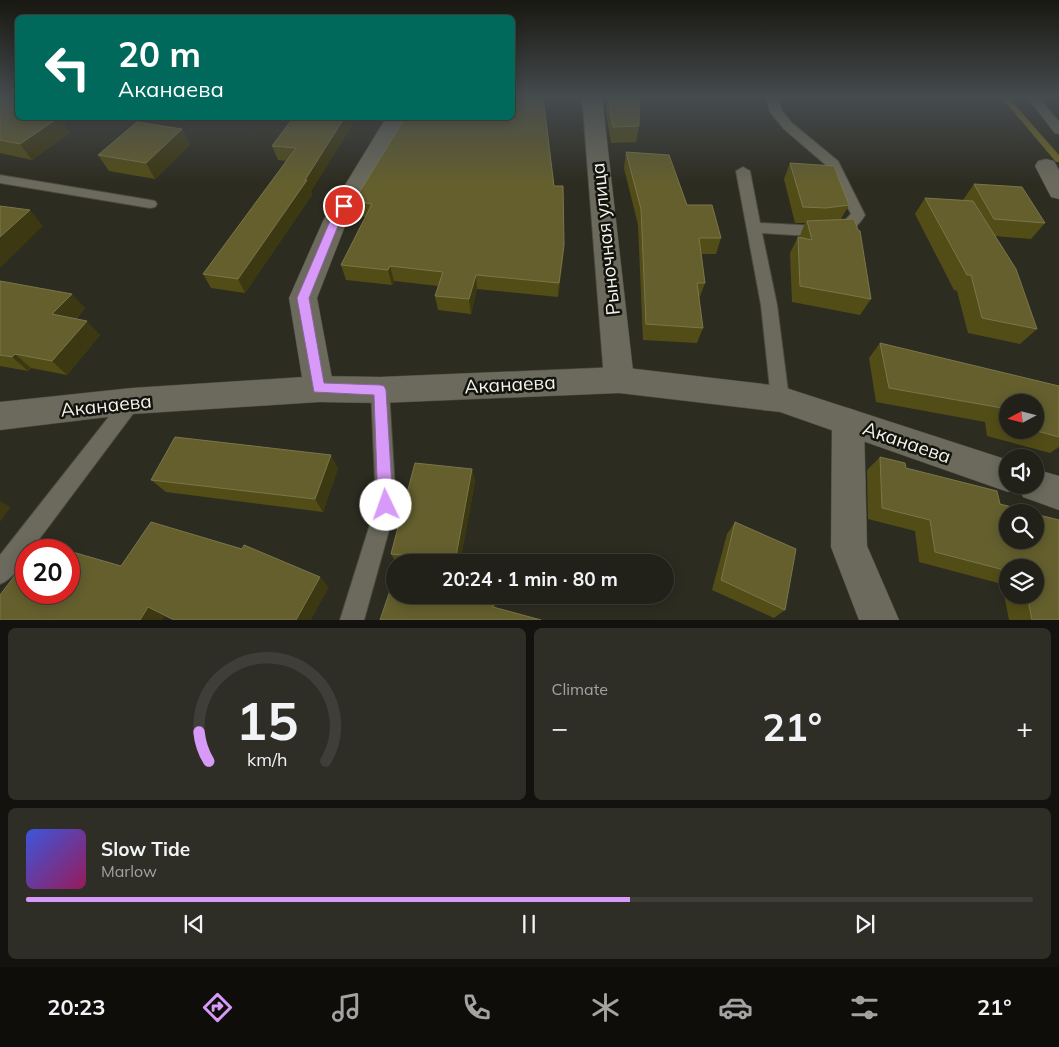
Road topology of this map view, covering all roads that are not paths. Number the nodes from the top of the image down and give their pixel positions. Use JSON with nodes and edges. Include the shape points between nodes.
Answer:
{"nodes":[{"id":1,"x":391,"y":126,"type":"edge"},
{"id":2,"x":595,"y":126,"type":"edge"},
{"id":3,"x":788,"y":126,"type":"edge"},
{"id":4,"x":1046,"y":166,"type":"dead end"},
{"id":5,"x":742,"y":171,"type":"dead end"},
{"id":6,"x":0,"y":179,"type":"edge"},
{"id":7,"x":1059,"y":192,"type":"edge"},
{"id":8,"x":150,"y":204,"type":"dead end"},
{"id":9,"x":754,"y":228,"type":"junction"},
{"id":10,"x":619,"y":380,"type":"junction"},
{"id":11,"x":319,"y":388,"type":"junction"},
{"id":12,"x":380,"y":390,"type":"junction"},
{"id":13,"x":780,"y":400,"type":"junction"},
{"id":14,"x":132,"y":401,"type":"junction"},
{"id":15,"x":0,"y":416,"type":"edge"},
{"id":16,"x":848,"y":422,"type":"junction"},
{"id":17,"x":999,"y":473,"type":"edge"},
{"id":18,"x":1044,"y":488,"type":"edge"},
{"id":19,"x":1059,"y":493,"type":"edge"},
{"id":20,"x":0,"y":573,"type":"edge"},
{"id":21,"x":352,"y":620,"type":"edge"},
{"id":22,"x":878,"y":620,"type":"edge"}],
"edges":[{"from":1,"to":11,"type":"street","via":[[335,221],[303,298]]},
{"from":2,"to":10,"type":"street","name":"Рыночная улица"},
{"from":3,"to":9,"type":"lane","via":[[833,164],[858,215],[846,227],[818,231]]},
{"from":4,"to":7,"type":"street"},
{"from":5,"to":9,"type":"lane"},
{"from":6,"to":8,"type":"lane"},
{"from":9,"to":13,"type":"lane","via":[[769,305]]},
{"from":10,"to":12,"type":"street","name":"Аканаева"},
{"from":10,"to":13,"type":"street","name":"Аканаева"},
{"from":11,"to":12,"type":"street","name":"Аканаева"},
{"from":11,"to":14,"type":"street","name":"Аканаева"},
{"from":12,"to":21,"type":"lane","via":[[386,505]]},
{"from":13,"to":16,"type":"street","name":"Аканаева"},
{"from":14,"to":15,"type":"street","name":"Аканаева"},
{"from":14,"to":20,"type":"lane"},
{"from":16,"to":17,"type":"street","name":"Аканаева"},
{"from":16,"to":22,"type":"street","via":[[849,547]]},
{"from":18,"to":19,"type":"street"}]}
